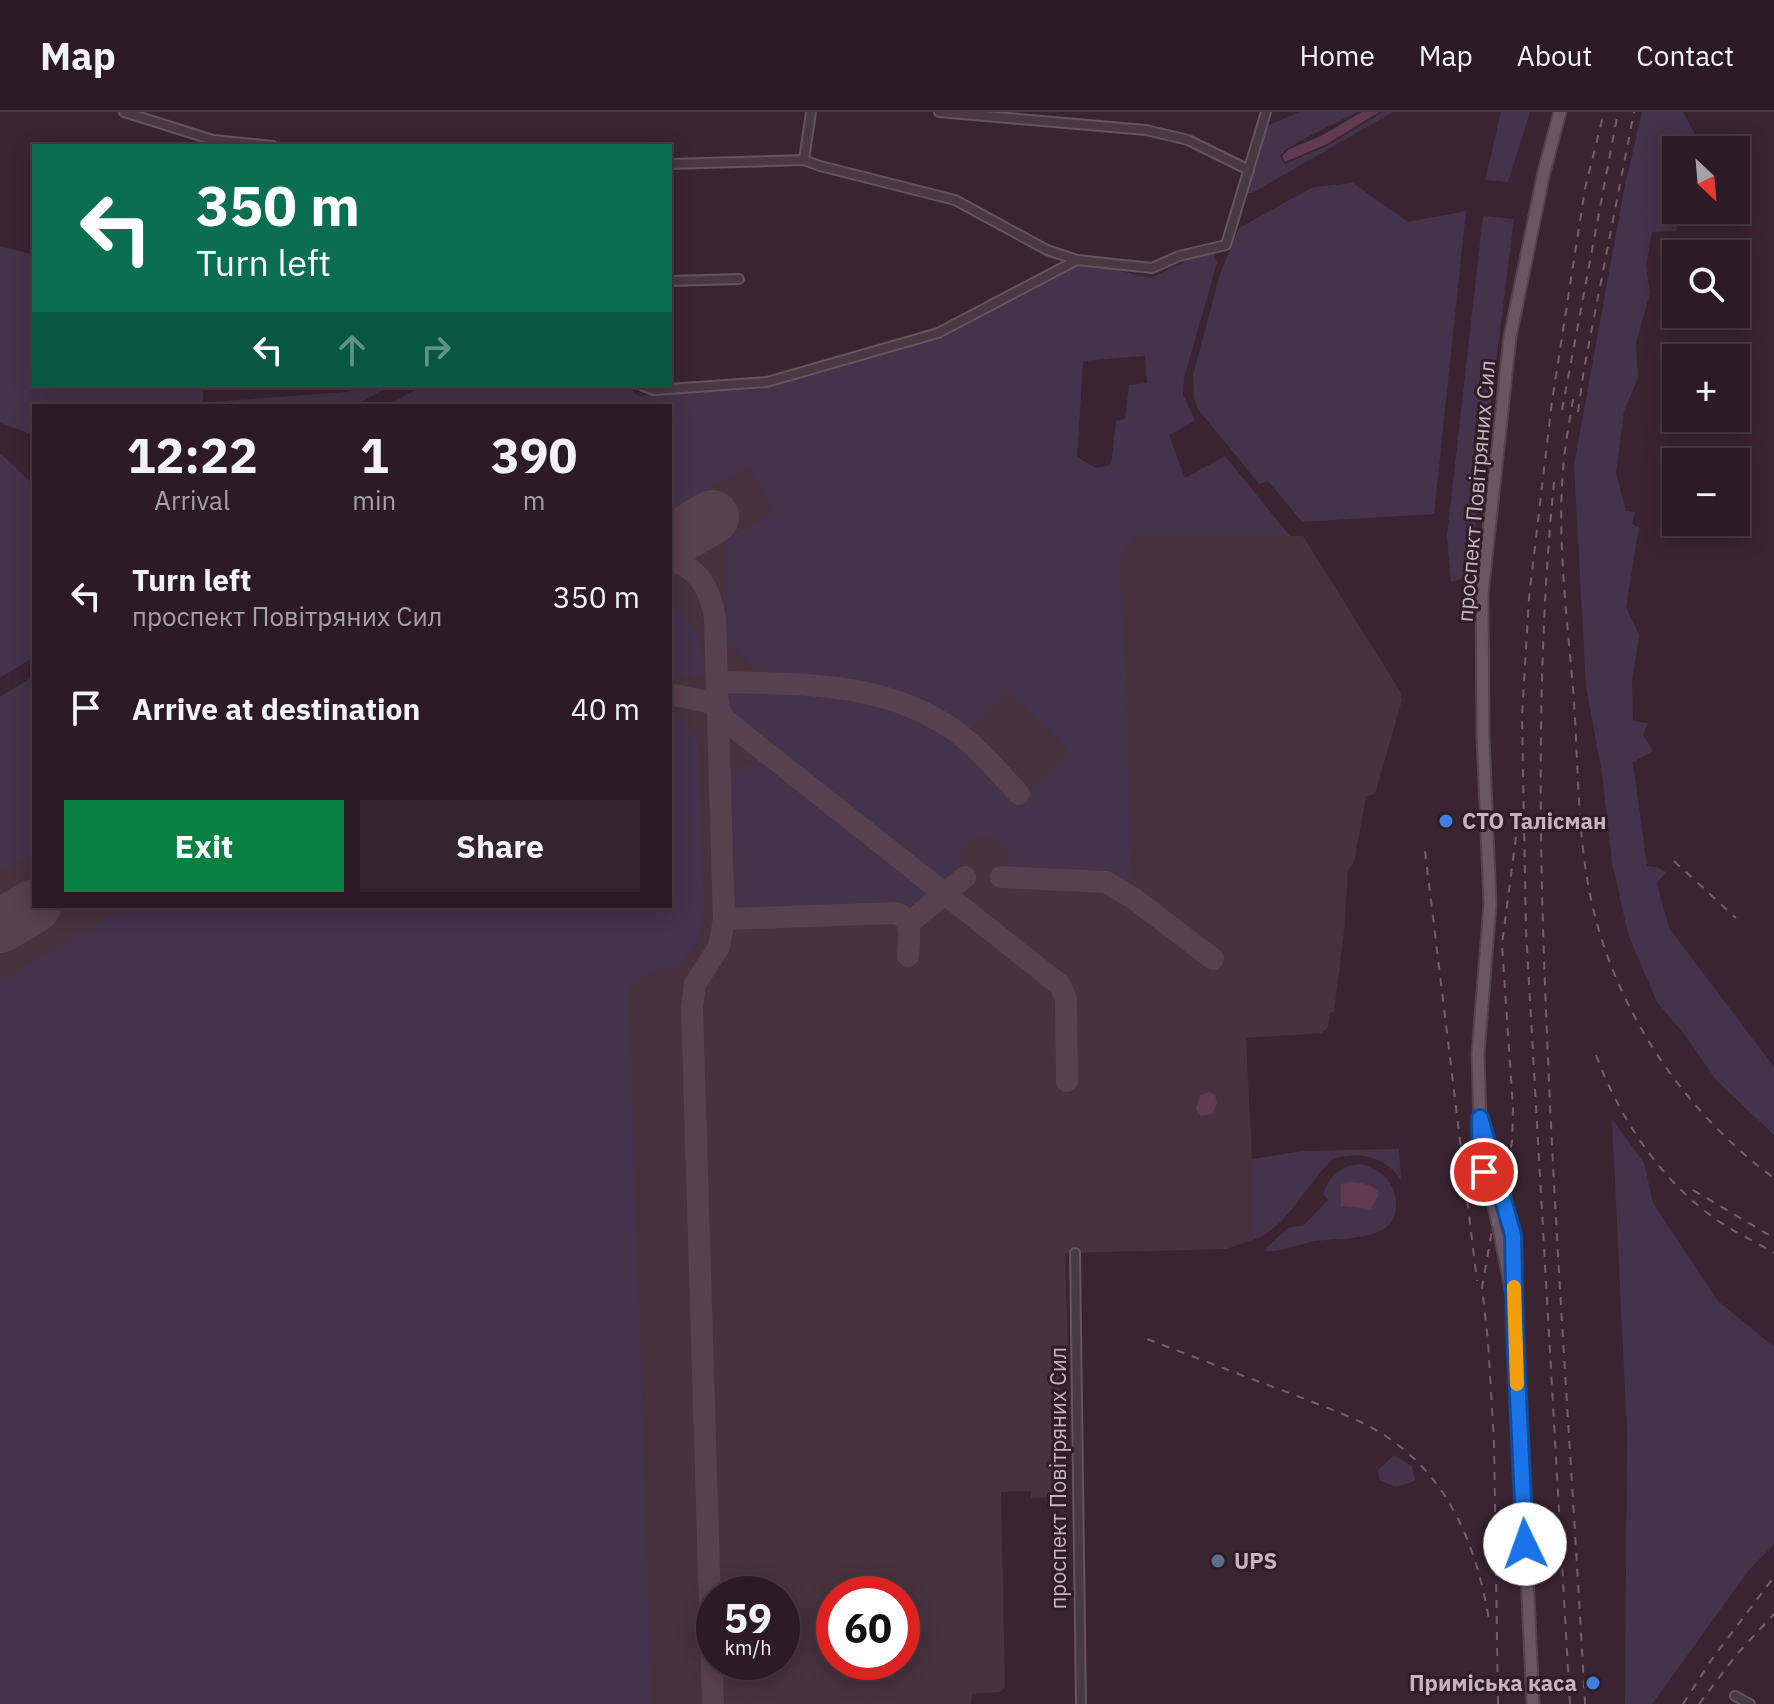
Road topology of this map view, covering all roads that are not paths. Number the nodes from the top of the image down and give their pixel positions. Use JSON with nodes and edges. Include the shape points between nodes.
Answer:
{"nodes":[{"id":1,"x":124,"y":112,"type":"edge"},
{"id":2,"x":811,"y":112,"type":"edge"},
{"id":3,"x":939,"y":112,"type":"edge"},
{"id":4,"x":1266,"y":112,"type":"edge"},
{"id":5,"x":1560,"y":112,"type":"edge"},
{"id":6,"x":253,"y":144,"type":"edge"},
{"id":7,"x":804,"y":160,"type":"junction"},
{"id":8,"x":672,"y":164,"type":"edge"},
{"id":9,"x":1249,"y":170,"type":"junction"},
{"id":10,"x":1077,"y":260,"type":"junction"},
{"id":11,"x":739,"y":279,"type":"dead end"},
{"id":12,"x":672,"y":281,"type":"edge"},
{"id":13,"x":648,"y":388,"type":"edge"},
{"id":14,"x":1075,"y":1253,"type":"dead end"},
{"id":15,"x":1735,"y":1696,"type":"dead end"},
{"id":16,"x":1081,"y":1704,"type":"edge"},
{"id":17,"x":1533,"y":1704,"type":"edge"},
{"id":18,"x":1750,"y":1704,"type":"edge"}],
"edges":[{"from":1,"to":6,"type":"street","via":[[213,140]]},
{"from":2,"to":7,"type":"street"},
{"from":3,"to":9,"type":"street","via":[[1146,130],[1188,140]]},
{"from":4,"to":9,"type":"street"},
{"from":5,"to":17,"type":"main road","name":"проспект Повітряних Сил","via":[[1510,337],[1482,594],[1490,904],[1478,1054],[1480,1118],[1515,1253]]},
{"from":7,"to":8,"type":"street"},
{"from":7,"to":10,"type":"street","via":[[955,200],[1047,250]]},
{"from":9,"to":10,"type":"street","via":[[1226,245],[1152,268]]},
{"from":10,"to":13,"type":"street","via":[[938,333],[767,382]]},
{"from":11,"to":12,"type":"street"},
{"from":14,"to":16,"type":"street","name":"проспект Повітряних Сил"},
{"from":15,"to":18,"type":"street"}]}
